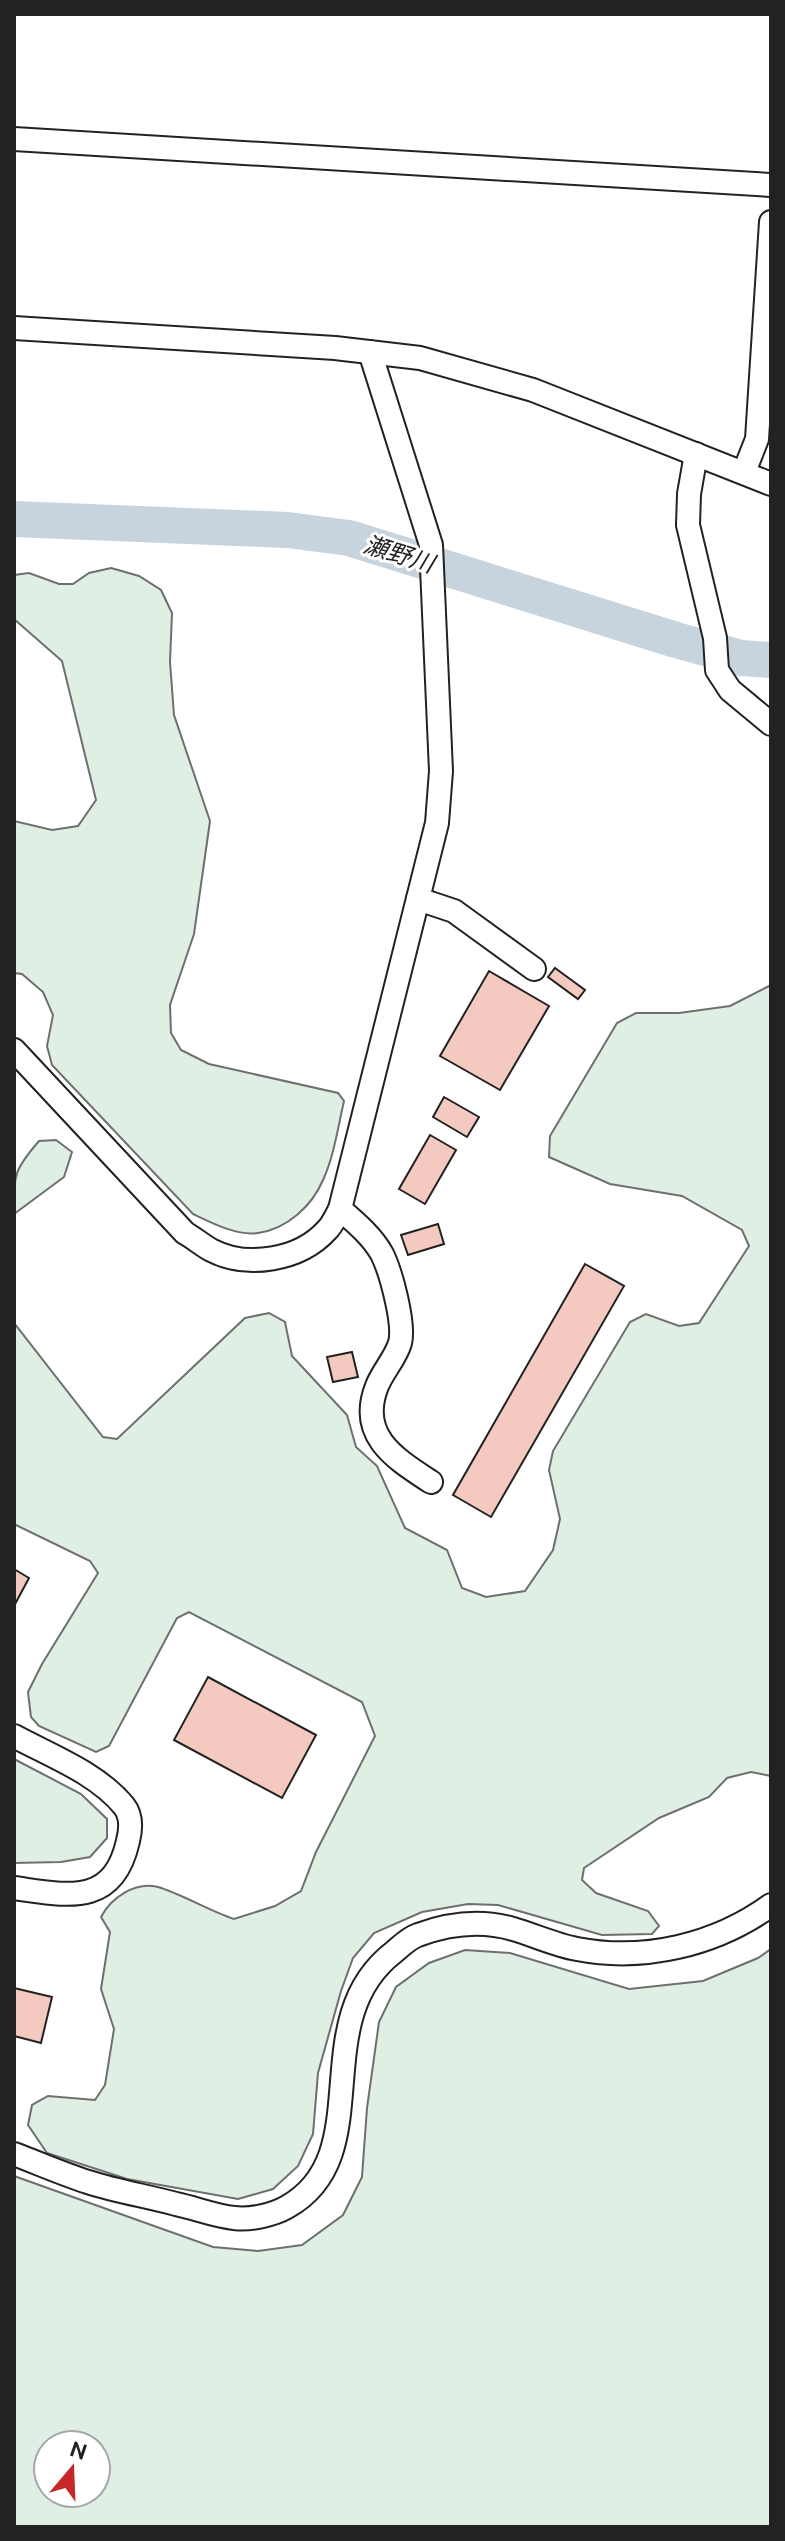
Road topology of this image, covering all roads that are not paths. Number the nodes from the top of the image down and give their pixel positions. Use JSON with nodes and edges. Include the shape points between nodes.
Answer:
{"nodes":[{"id":1,"x":14,"y":139,"type":"edge"},
{"id":2,"x":771,"y":185,"type":"edge"},
{"id":3,"x":771,"y":222,"type":"edge"},
{"id":4,"x":14,"y":328,"type":"edge"},
{"id":5,"x":370,"y":352,"type":"junction"},
{"id":6,"x":696,"y":454,"type":"junction"},
{"id":7,"x":744,"y":472,"type":"junction"},
{"id":8,"x":771,"y":484,"type":"edge"},
{"id":9,"x":771,"y":724,"type":"edge"},
{"id":10,"x":418,"y":899,"type":"junction"},
{"id":11,"x":534,"y":969,"type":"dead end"},
{"id":12,"x":14,"y":1050,"type":"edge"},
{"id":13,"x":340,"y":1209,"type":"junction"},
{"id":14,"x":431,"y":1482,"type":"dead end"},
{"id":15,"x":14,"y":1736,"type":"edge"},
{"id":16,"x":14,"y":1888,"type":"edge"},
{"id":17,"x":771,"y":1905,"type":"edge"},
{"id":18,"x":14,"y":2154,"type":"edge"}],
"edges":[{"from":1,"to":2,"type":"lane"},
{"from":3,"to":7,"type":"lane","via":[[757,439]]},
{"from":4,"to":5,"type":"lane"},
{"from":5,"to":6,"type":"lane","via":[[420,358],[533,390]]},
{"from":5,"to":10,"type":"lane","via":[[431,545],[434,578],[441,771],[437,823]]},
{"from":6,"to":7,"type":"lane"},
{"from":6,"to":9,"type":"lane","via":[[688,525],[715,638],[717,670],[730,690]]},
{"from":7,"to":8,"type":"lane"},
{"from":10,"to":11,"type":"lane","via":[[454,911]]},
{"from":10,"to":13,"type":"lane"},
{"from":12,"to":13,"type":"lane","via":[[185,1233],[213,1251],[248,1260],[283,1257],[328,1229]]},
{"from":13,"to":14,"type":"lane","via":[[382,1255],[401,1317],[401,1341],[377,1386],[372,1410],[376,1437]]},
{"from":15,"to":16,"type":"lane","via":[[108,1788],[127,1809],[131,1828],[115,1873],[94,1890],[70,1896]]},
{"from":17,"to":18,"type":"lane","via":[[746,1923],[689,1946],[631,1954],[576,1949],[485,1924],[453,1924],[415,1936],[383,1960],[359,1991],[345,2038],[333,2153],[302,2198],[276,2213],[236,2218],[90,2183]]}]}
